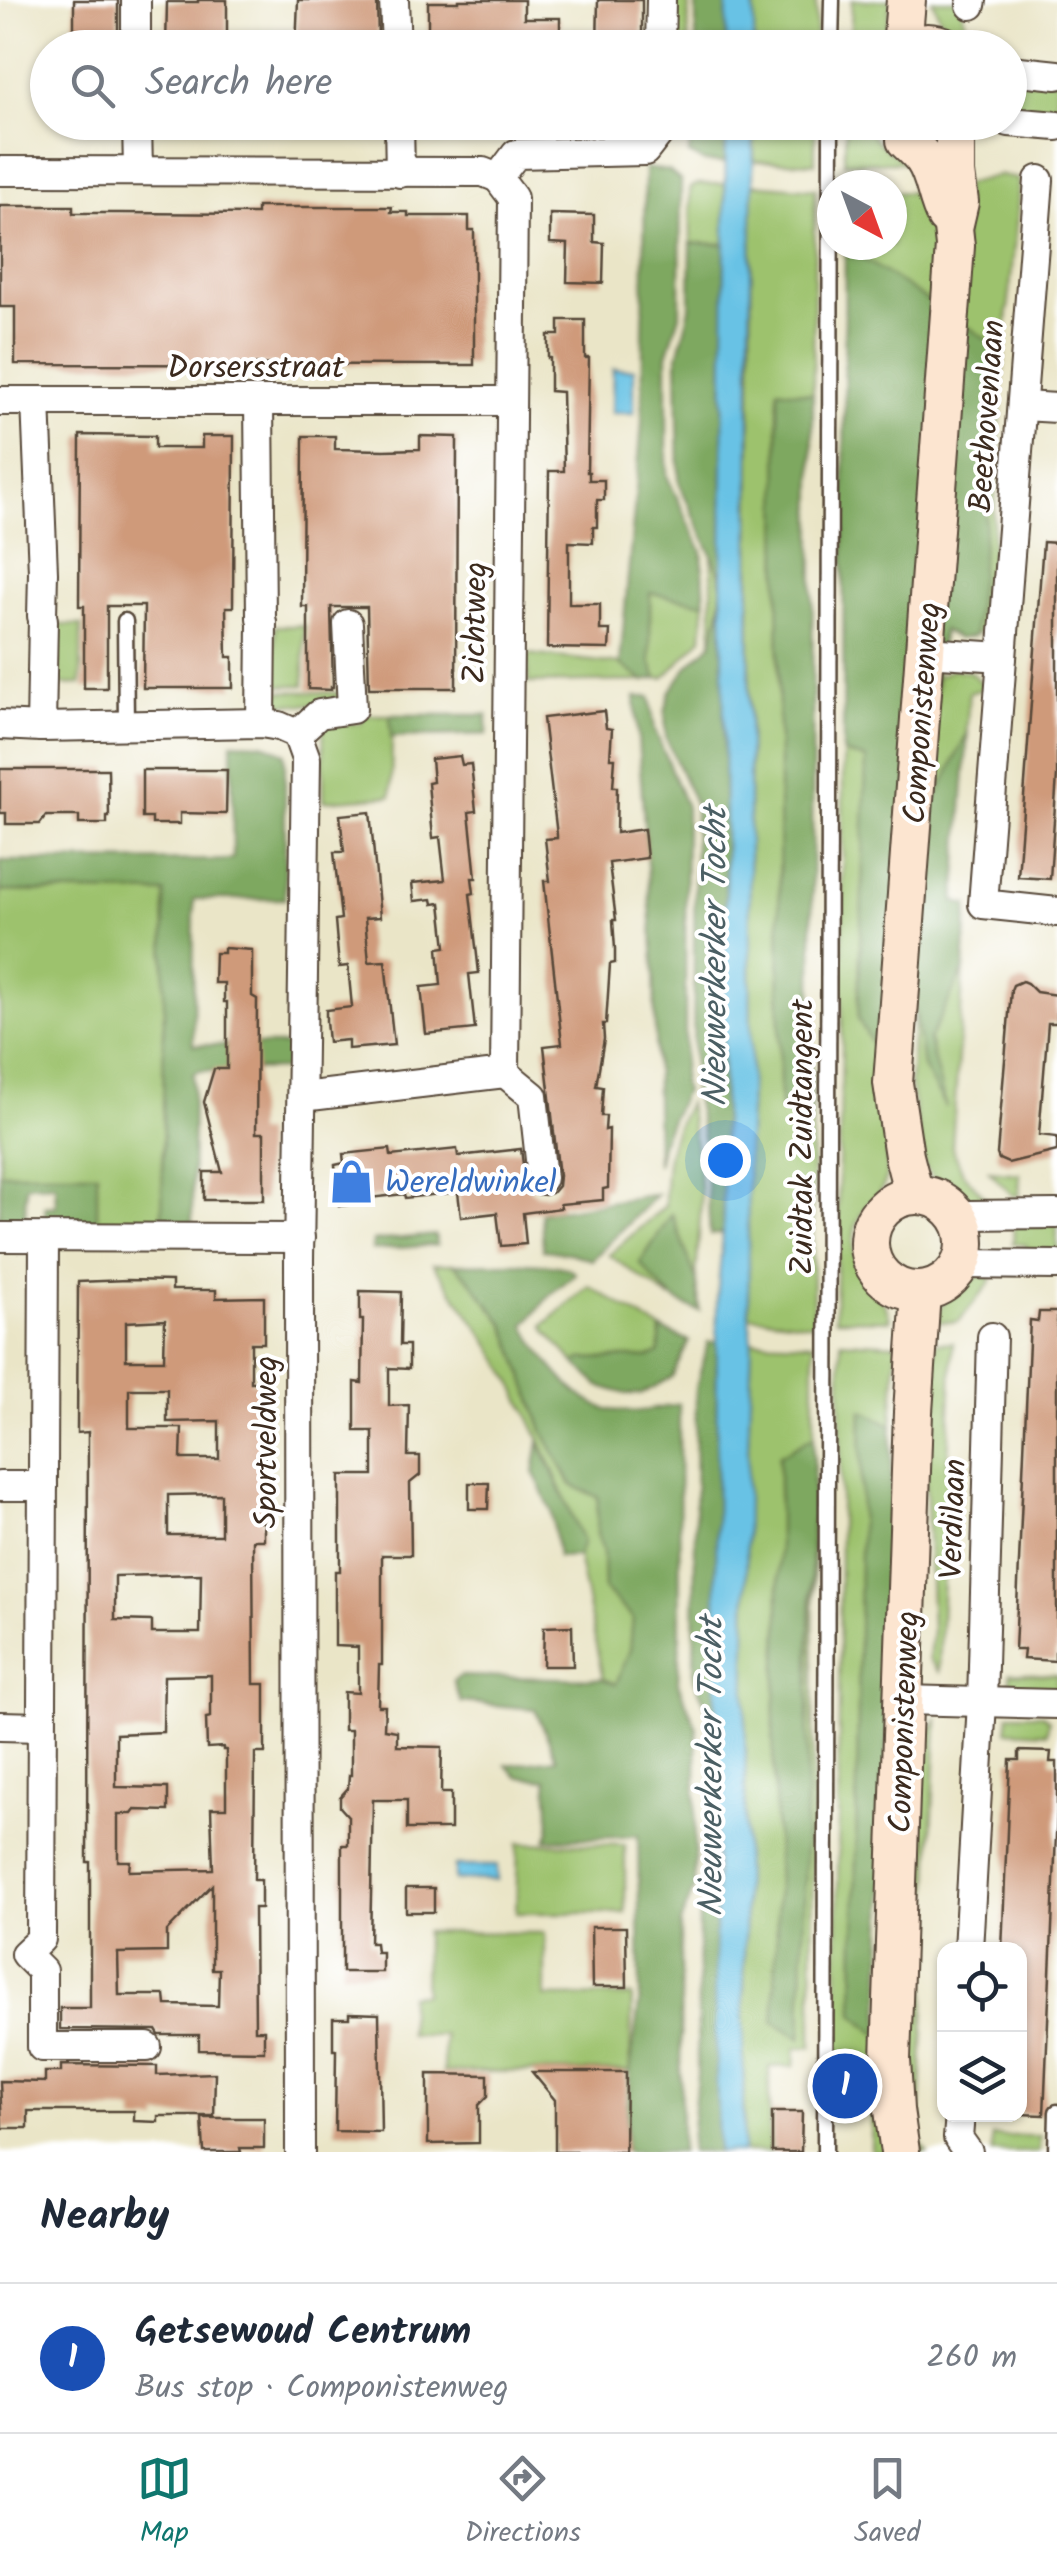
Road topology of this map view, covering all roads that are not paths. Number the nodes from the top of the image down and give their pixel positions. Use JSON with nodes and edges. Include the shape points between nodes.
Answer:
{"nodes":[{"id":1,"x":136,"y":0,"type":"edge"},
{"id":2,"x":394,"y":0,"type":"edge"},
{"id":3,"x":661,"y":0,"type":"edge"},
{"id":4,"x":832,"y":0,"type":"edge"},
{"id":5,"x":906,"y":0,"type":"edge"},
{"id":6,"x":919,"y":0,"type":"edge"},
{"id":7,"x":136,"y":30,"type":"edge"},
{"id":8,"x":395,"y":30,"type":"edge"},
{"id":9,"x":660,"y":30,"type":"edge"},
{"id":10,"x":831,"y":30,"type":"edge"},
{"id":11,"x":917,"y":30,"type":"edge"},
{"id":12,"x":924,"y":30,"type":"edge"},
{"id":13,"x":1027,"y":72,"type":"edge"},
{"id":14,"x":1057,"y":75,"type":"edge"},
{"id":15,"x":1027,"y":124,"type":"edge"},
{"id":16,"x":1057,"y":126,"type":"edge"},
{"id":17,"x":137,"y":140,"type":"edge"},
{"id":18,"x":399,"y":140,"type":"edge"},
{"id":19,"x":653,"y":140,"type":"edge"},
{"id":20,"x":831,"y":140,"type":"edge"},
{"id":21,"x":905,"y":140,"type":"edge"},
{"id":22,"x":914,"y":140,"type":"edge"},
{"id":23,"x":944,"y":140,"type":"edge"},
{"id":24,"x":960,"y":140,"type":"edge"},
{"id":25,"x":0,"y":170,"type":"edge"},
{"id":26,"x":138,"y":171,"type":"junction"},
{"id":27,"x":400,"y":172,"type":"junction"},
{"id":28,"x":498,"y":178,"type":"junction"},
{"id":29,"x":1039,"y":180,"type":"dead end"},
{"id":30,"x":953,"y":228,"type":"junction"},
{"id":31,"x":0,"y":401,"type":"edge"},
{"id":32,"x":36,"y":401,"type":"junction"},
{"id":33,"x":259,"y":401,"type":"junction"},
{"id":34,"x":512,"y":401,"type":"junction"},
{"id":35,"x":1023,"y":406,"type":"junction"},
{"id":36,"x":1057,"y":408,"type":"edge"},
{"id":37,"x":125,"y":621,"type":"dead end"},
{"id":38,"x":348,"y":624,"type":"dead end"},
{"id":39,"x":926,"y":652,"type":"junction"},
{"id":40,"x":1002,"y":657,"type":"junction"},
{"id":41,"x":261,"y":723,"type":"junction"},
{"id":42,"x":0,"y":725,"type":"edge"},
{"id":43,"x":126,"y":725,"type":"junction"},
{"id":44,"x":42,"y":726,"type":"junction"},
{"id":45,"x":298,"y":734,"type":"junction"},
{"id":46,"x":1057,"y":912,"type":"edge"},
{"id":47,"x":505,"y":1073,"type":"junction"},
{"id":48,"x":302,"y":1097,"type":"junction"},
{"id":49,"x":542,"y":1178,"type":"dead end"},
{"id":50,"x":914,"y":1195,"type":"junction"},
{"id":51,"x":1057,"y":1214,"type":"edge"},
{"id":52,"x":962,"y":1225,"type":"junction"},
{"id":53,"x":0,"y":1237,"type":"edge"},
{"id":54,"x":44,"y":1238,"type":"junction"},
{"id":55,"x":300,"y":1238,"type":"junction"},
{"id":56,"x":961,"y":1264,"type":"junction"},
{"id":57,"x":1057,"y":1265,"type":"edge"},
{"id":58,"x":921,"y":1292,"type":"junction"},
{"id":59,"x":992,"y":1337,"type":"dead end"},
{"id":60,"x":0,"y":1486,"type":"edge"},
{"id":61,"x":42,"y":1486,"type":"junction"},
{"id":62,"x":904,"y":1700,"type":"junction"},
{"id":63,"x":982,"y":1702,"type":"junction"},
{"id":64,"x":1057,"y":1704,"type":"edge"},
{"id":65,"x":0,"y":1726,"type":"edge"},
{"id":66,"x":41,"y":1726,"type":"junction"},
{"id":67,"x":968,"y":1942,"type":"edge"},
{"id":68,"x":12,"y":1960,"type":"edge"},
{"id":69,"x":146,"y":2047,"type":"dead end"},
{"id":70,"x":1057,"y":2112,"type":"edge"},
{"id":71,"x":300,"y":2152,"type":"edge"},
{"id":72,"x":825,"y":2152,"type":"edge"},
{"id":73,"x":900,"y":2152,"type":"edge"},
{"id":74,"x":1056,"y":2152,"type":"edge"}],
"edges":[{"from":1,"to":7,"type":"street"},
{"from":2,"to":8,"type":"street"},
{"from":3,"to":9,"type":"street"},
{"from":4,"to":10,"type":"lane"},
{"from":5,"to":11,"type":"main road"},
{"from":6,"to":12,"type":"main road"},
{"from":13,"to":14,"type":"street"},
{"from":15,"to":16,"type":"street"},
{"from":17,"to":26,"type":"street"},
{"from":18,"to":27,"type":"street"},
{"from":19,"to":28,"type":"street","via":[[645,151],[516,154]]},
{"from":20,"to":72,"type":"lane","name":"Zuidtak Zuidtangent"},
{"from":21,"to":30,"type":"main road","name":"Componistenweg","via":[[923,157]]},
{"from":22,"to":23,"type":"main road"},
{"from":24,"to":30,"type":"main road","name":"Componistenweg"},
{"from":25,"to":26,"type":"street"},
{"from":26,"to":27,"type":"street"},
{"from":27,"to":28,"type":"street","via":[[483,172]]},
{"from":28,"to":34,"type":"street","name":"Zichtweg","via":[[513,198]]},
{"from":29,"to":35,"type":"street","name":"Beethovenlaan"},
{"from":30,"to":39,"type":"main road","name":"Componistenweg"},
{"from":31,"to":32,"type":"street","name":"Dorsersstraat"},
{"from":32,"to":33,"type":"street","name":"Dorsersstraat"},
{"from":32,"to":44,"type":"street"},
{"from":33,"to":34,"type":"street","name":"Dorsersstraat"},
{"from":33,"to":41,"type":"street"},
{"from":34,"to":47,"type":"street","name":"Zichtweg"},
{"from":35,"to":36,"type":"street"},
{"from":35,"to":40,"type":"street","name":"Beethovenlaan"},
{"from":37,"to":43,"type":"lane"},
{"from":38,"to":45,"type":"street","via":[[352,708],[319,714]]},
{"from":39,"to":40,"type":"street"},
{"from":39,"to":50,"type":"main road","name":"Componistenweg","via":[[893,1083]]},
{"from":40,"to":46,"type":"street","name":"Beethovenlaan","via":[[983,904]]},
{"from":41,"to":43,"type":"street"},
{"from":41,"to":45,"type":"street"},
{"from":42,"to":44,"type":"street"},
{"from":43,"to":44,"type":"street"},
{"from":45,"to":48,"type":"street","name":"Sportveldweg","via":[[306,759]]},
{"from":47,"to":48,"type":"street"},
{"from":47,"to":49,"type":"street","via":[[533,1096]]},
{"from":48,"to":55,"type":"street","name":"Sportveldweg"},
{"from":50,"to":52,"type":"main road","via":[[943,1202]]},
{"from":50,"to":58,"type":"main road","via":[[886,1206],[869,1247],[880,1274]]},
{"from":51,"to":52,"type":"street","via":[[970,1214]]},
{"from":52,"to":56,"type":"main road"},
{"from":53,"to":54,"type":"street"},
{"from":54,"to":55,"type":"street"},
{"from":54,"to":61,"type":"street"},
{"from":55,"to":71,"type":"street","name":"Sportveldweg"},
{"from":56,"to":57,"type":"street"},
{"from":56,"to":58,"type":"main road","via":[[945,1283]]},
{"from":58,"to":62,"type":"main road","name":"Componistenweg"},
{"from":59,"to":63,"type":"street","name":"Verdilaan"},
{"from":60,"to":61,"type":"street"},
{"from":61,"to":66,"type":"street"},
{"from":62,"to":63,"type":"street"},
{"from":62,"to":73,"type":"main road","name":"Componistenweg","via":[[892,2060]]},
{"from":63,"to":64,"type":"street"},
{"from":63,"to":67,"type":"street","name":"Verdilaan"},
{"from":65,"to":66,"type":"street"},
{"from":66,"to":68,"type":"street","via":[[41,1939]]},
{"from":68,"to":69,"type":"street","via":[[42,1972],[42,2046]]},
{"from":70,"to":74,"type":"lane"}]}
